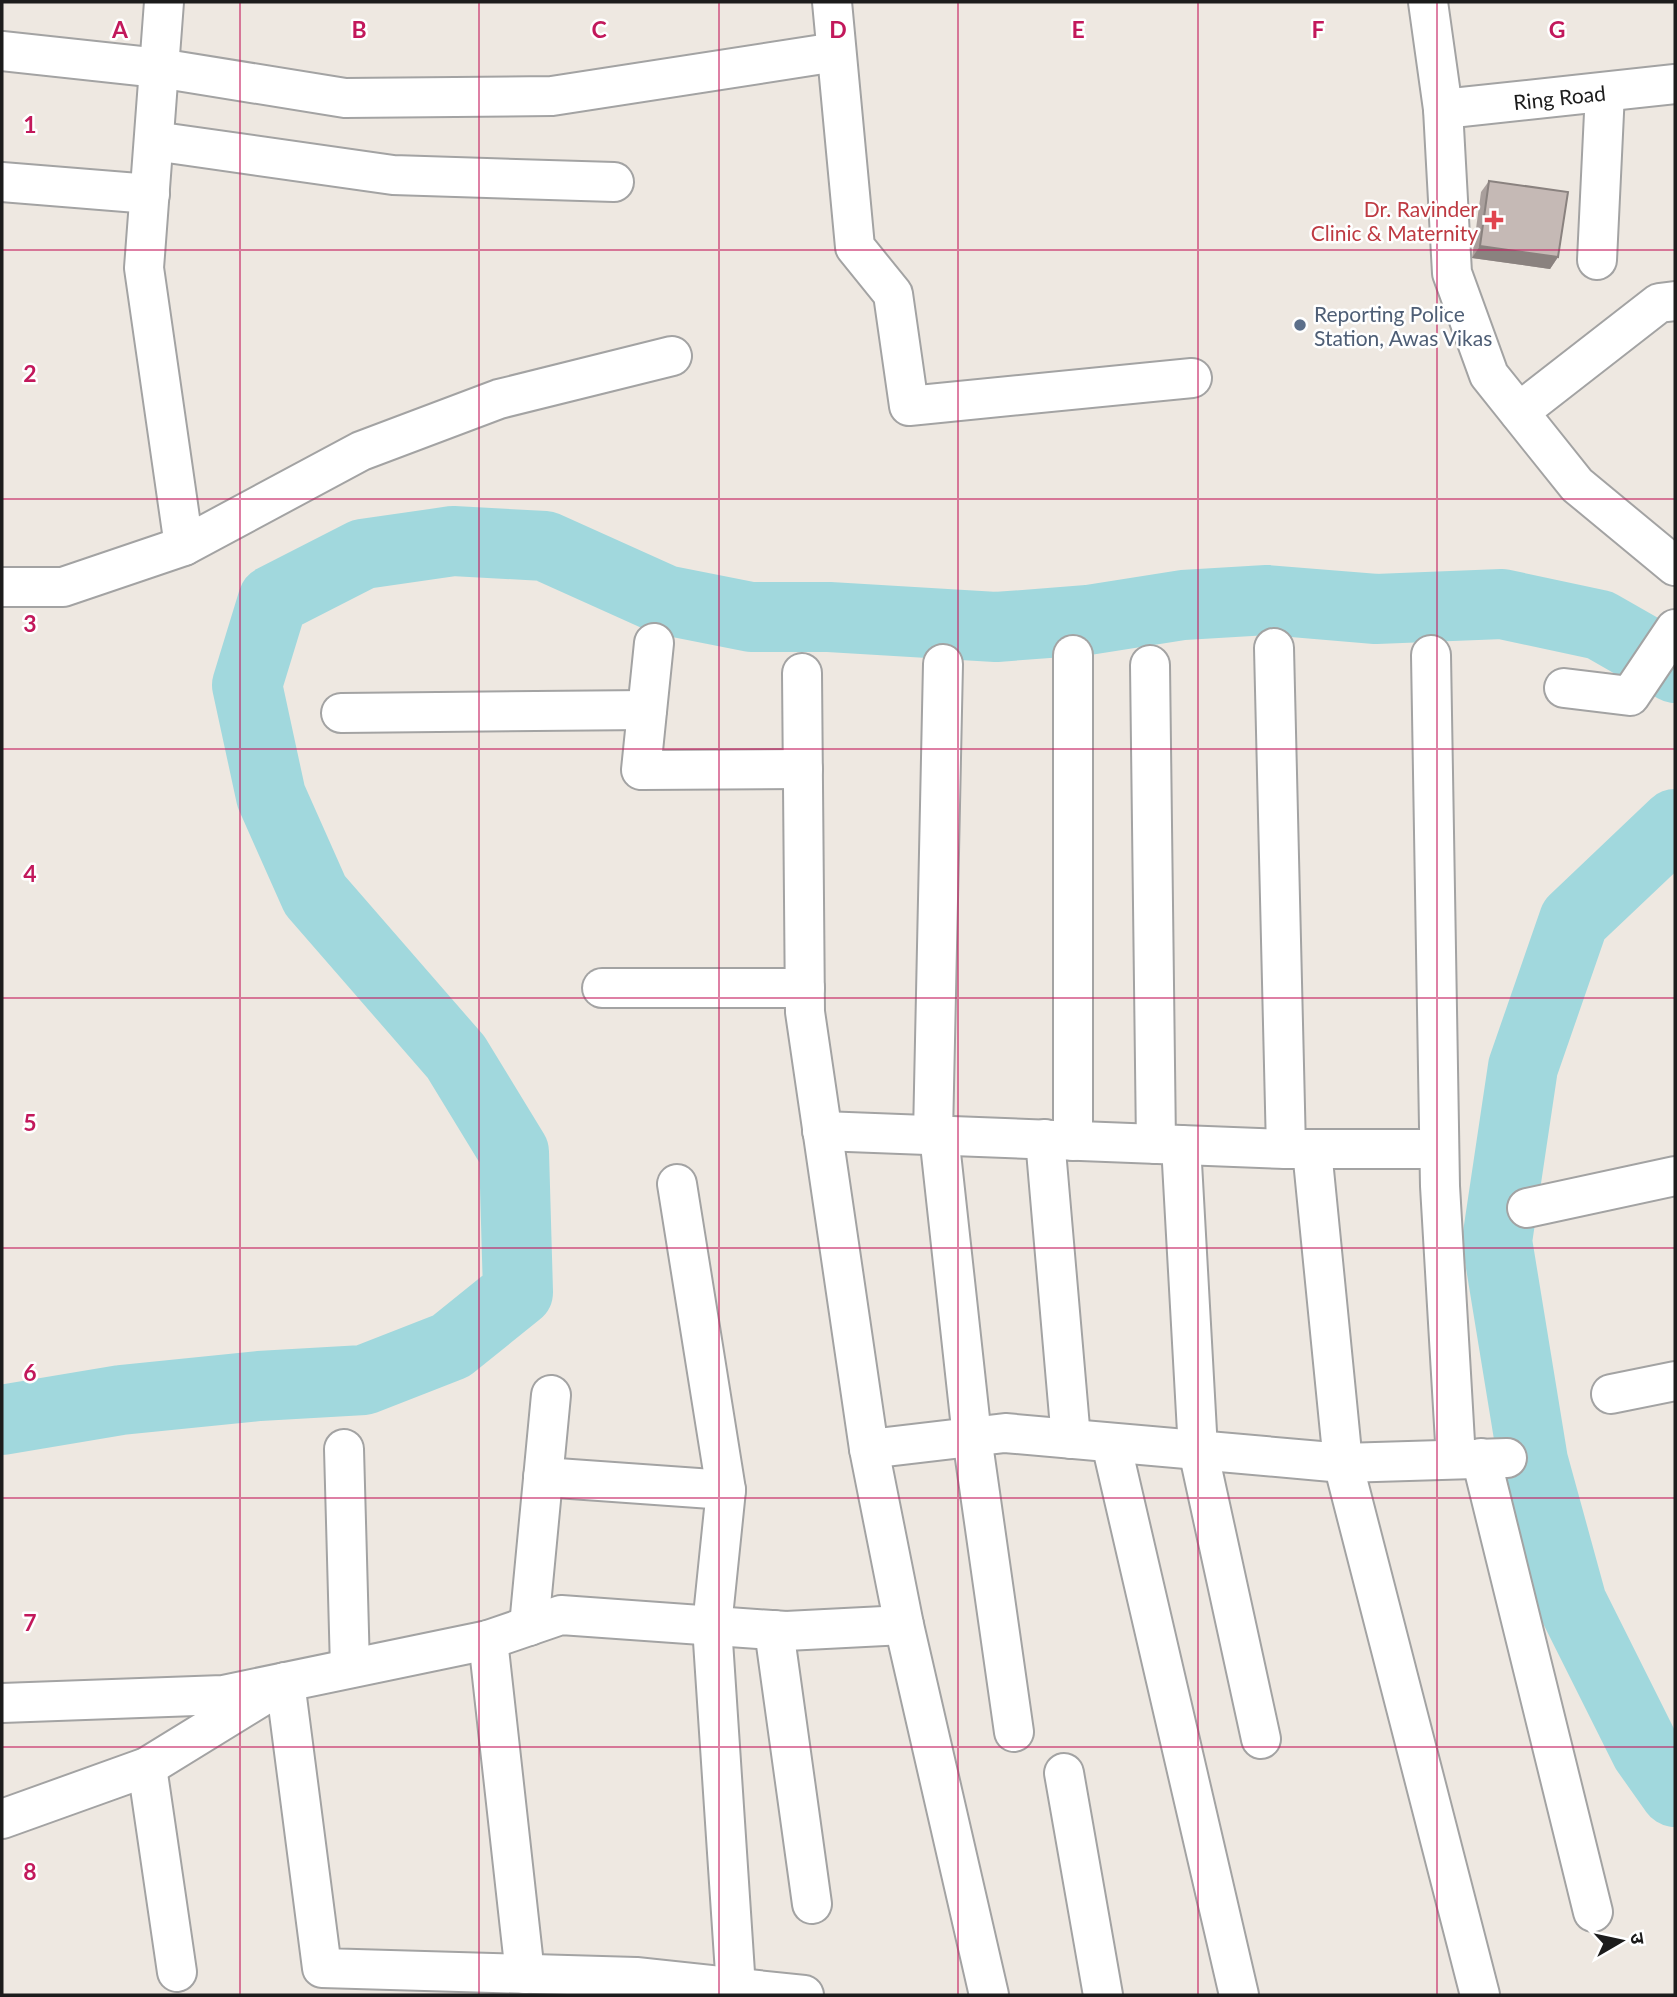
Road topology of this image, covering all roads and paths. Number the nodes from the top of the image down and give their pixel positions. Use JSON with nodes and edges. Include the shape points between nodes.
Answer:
{"nodes":[{"id":1,"x":164,"y":2,"type":"edge"},
{"id":2,"x":832,"y":2,"type":"edge"},
{"id":3,"x":1428,"y":2,"type":"edge"},
{"id":4,"x":2,"y":51,"type":"edge"},
{"id":5,"x":836,"y":52,"type":"junction"},
{"id":6,"x":159,"y":68,"type":"junction"},
{"id":7,"x":1675,"y":84,"type":"edge"},
{"id":8,"x":1605,"y":92,"type":"junction"},
{"id":9,"x":1443,"y":109,"type":"junction"},
{"id":10,"x":154,"y":141,"type":"junction"},
{"id":11,"x":2,"y":182,"type":"edge"},
{"id":12,"x":614,"y":182,"type":"dead end"},
{"id":13,"x":150,"y":194,"type":"junction"},
{"id":14,"x":1597,"y":260,"type":"dead end"},
{"id":15,"x":1675,"y":301,"type":"edge"},
{"id":16,"x":672,"y":356,"type":"dead end"},
{"id":17,"x":1192,"y":378,"type":"dead end"},
{"id":18,"x":1519,"y":412,"type":"junction"},
{"id":19,"x":184,"y":546,"type":"junction"},
{"id":20,"x":1675,"y":566,"type":"edge"},
{"id":21,"x":2,"y":587,"type":"edge"},
{"id":22,"x":1675,"y":629,"type":"edge"},
{"id":23,"x":654,"y":643,"type":"dead end"},
{"id":24,"x":1274,"y":648,"type":"dead end"},
{"id":25,"x":1073,"y":655,"type":"dead end"},
{"id":26,"x":1431,"y":655,"type":"dead end"},
{"id":27,"x":943,"y":664,"type":"dead end"},
{"id":28,"x":1150,"y":665,"type":"dead end"},
{"id":29,"x":802,"y":673,"type":"dead end"},
{"id":30,"x":1564,"y":688,"type":"dead end"},
{"id":31,"x":647,"y":710,"type":"junction"},
{"id":32,"x":341,"y":713,"type":"dead end"},
{"id":33,"x":803,"y":769,"type":"junction"},
{"id":34,"x":602,"y":988,"type":"dead end"},
{"id":35,"x":804,"y":988,"type":"junction"},
{"id":36,"x":822,"y":1130,"type":"junction"},
{"id":37,"x":936,"y":1135,"type":"junction"},
{"id":38,"x":1059,"y":1140,"type":"junction"},
{"id":39,"x":1168,"y":1144,"type":"junction"},
{"id":40,"x":1439,"y":1149,"type":"junction"},
{"id":41,"x":1299,"y":1150,"type":"junction"},
{"id":42,"x":1675,"y":1176,"type":"edge"},
{"id":43,"x":677,"y":1185,"type":"dead end"},
{"id":44,"x":1527,"y":1208,"type":"dead end"},
{"id":45,"x":1675,"y":1381,"type":"edge"},
{"id":46,"x":1611,"y":1394,"type":"dead end"},
{"id":47,"x":551,"y":1395,"type":"dead end"},
{"id":48,"x":972,"y":1437,"type":"junction"},
{"id":49,"x":1071,"y":1439,"type":"junction"},
{"id":50,"x":1111,"y":1443,"type":"junction"},
{"id":51,"x":344,"y":1449,"type":"dead end"},
{"id":52,"x":869,"y":1449,"type":"junction"},
{"id":53,"x":1198,"y":1450,"type":"junction"},
{"id":54,"x":1481,"y":1458,"type":"junction"},
{"id":55,"x":1343,"y":1464,"type":"junction"},
{"id":56,"x":543,"y":1476,"type":"junction"},
{"id":57,"x":726,"y":1490,"type":"junction"},
{"id":58,"x":904,"y":1625,"type":"junction"},
{"id":59,"x":529,"y":1626,"type":"junction"},
{"id":60,"x":712,"y":1626,"type":"junction"},
{"id":61,"x":774,"y":1630,"type":"junction"},
{"id":62,"x":488,"y":1640,"type":"junction"},
{"id":63,"x":351,"y":1668,"type":"junction"},
{"id":64,"x":285,"y":1682,"type":"junction"},
{"id":65,"x":2,"y":1703,"type":"edge"},
{"id":66,"x":1014,"y":1732,"type":"dead end"},
{"id":67,"x":1261,"y":1739,"type":"dead end"},
{"id":68,"x":148,"y":1767,"type":"junction"},
{"id":69,"x":1064,"y":1773,"type":"dead end"},
{"id":70,"x":2,"y":1819,"type":"edge"},
{"id":71,"x":812,"y":1904,"type":"dead end"},
{"id":72,"x":1592,"y":1912,"type":"dead end"},
{"id":73,"x":177,"y":1972,"type":"dead end"},
{"id":74,"x":525,"y":1974,"type":"junction"},
{"id":75,"x":736,"y":1988,"type":"junction"},
{"id":76,"x":804,"y":1995,"type":"edge"},
{"id":77,"x":989,"y":1995,"type":"edge"},
{"id":78,"x":1103,"y":1995,"type":"edge"},
{"id":79,"x":1239,"y":1995,"type":"edge"},
{"id":80,"x":1480,"y":1995,"type":"edge"}],
"edges":[{"from":1,"to":6,"type":"street"},
{"from":2,"to":5,"type":"street"},
{"from":3,"to":9,"type":"street"},
{"from":4,"to":6,"type":"street"},
{"from":5,"to":6,"type":"street","via":[[552,96],[345,98]]},
{"from":5,"to":17,"type":"street","via":[[855,247],[893,294],[909,406]]},
{"from":6,"to":10,"type":"street"},
{"from":7,"to":8,"type":"street","name":"Ring Road"},
{"from":8,"to":9,"type":"street","name":"Ring Road"},
{"from":8,"to":14,"type":"street"},
{"from":9,"to":18,"type":"street","via":[[1452,273],[1489,375]]},
{"from":10,"to":12,"type":"street","via":[[393,175]]},
{"from":10,"to":13,"type":"street"},
{"from":11,"to":13,"type":"street"},
{"from":13,"to":19,"type":"street","via":[[144,268]]},
{"from":15,"to":18,"type":"street","via":[[1659,303]]},
{"from":16,"to":19,"type":"street","via":[[499,399],[361,451]]},
{"from":18,"to":20,"type":"street","via":[[1577,485]]},
{"from":19,"to":21,"type":"street","via":[[63,587]]},
{"from":22,"to":30,"type":"street","via":[[1630,696]]},
{"from":23,"to":31,"type":"street"},
{"from":24,"to":41,"type":"street"},
{"from":25,"to":38,"type":"street"},
{"from":26,"to":40,"type":"street"},
{"from":27,"to":37,"type":"street"},
{"from":28,"to":39,"type":"street"},
{"from":29,"to":33,"type":"street"},
{"from":31,"to":32,"type":"street"},
{"from":31,"to":33,"type":"street","via":[[641,770]]},
{"from":33,"to":35,"type":"street"},
{"from":34,"to":35,"type":"street"},
{"from":35,"to":36,"type":"street"},
{"from":36,"to":37,"type":"street"},
{"from":36,"to":52,"type":"street"},
{"from":37,"to":38,"type":"street"},
{"from":37,"to":48,"type":"street"},
{"from":38,"to":39,"type":"street"},
{"from":38,"to":49,"type":"street"},
{"from":39,"to":41,"type":"street"},
{"from":39,"to":53,"type":"street"},
{"from":40,"to":41,"type":"street"},
{"from":40,"to":54,"type":"street"},
{"from":41,"to":55,"type":"street"},
{"from":42,"to":44,"type":"street"},
{"from":43,"to":57,"type":"street"},
{"from":45,"to":46,"type":"street"},
{"from":47,"to":56,"type":"street"},
{"from":48,"to":49,"type":"street","via":[[1005,1433]]},
{"from":48,"to":52,"type":"street"},
{"from":48,"to":66,"type":"street"},
{"from":49,"to":50,"type":"street"},
{"from":50,"to":53,"type":"street"},
{"from":50,"to":79,"type":"street"},
{"from":51,"to":63,"type":"street"},
{"from":52,"to":58,"type":"street"},
{"from":53,"to":55,"type":"street"},
{"from":53,"to":67,"type":"street"},
{"from":54,"to":55,"type":"street"},
{"from":54,"to":72,"type":"street"},
{"from":55,"to":80,"type":"street"},
{"from":56,"to":57,"type":"street"},
{"from":56,"to":59,"type":"street"},
{"from":57,"to":60,"type":"street"},
{"from":58,"to":61,"type":"street"},
{"from":58,"to":77,"type":"street"},
{"from":59,"to":60,"type":"street","via":[[561,1615]]},
{"from":59,"to":62,"type":"street"},
{"from":60,"to":61,"type":"street"},
{"from":60,"to":75,"type":"street"},
{"from":61,"to":71,"type":"street"},
{"from":62,"to":63,"type":"street"},
{"from":62,"to":74,"type":"street"},
{"from":63,"to":64,"type":"street"},
{"from":64,"to":65,"type":"street","via":[[223,1695]]},
{"from":64,"to":68,"type":"street"},
{"from":64,"to":74,"type":"street","via":[[322,1968]]},
{"from":68,"to":70,"type":"street"},
{"from":68,"to":73,"type":"street"},
{"from":69,"to":78,"type":"street"},
{"from":74,"to":75,"type":"street","via":[[636,1977]]},
{"from":75,"to":76,"type":"street"}]}
